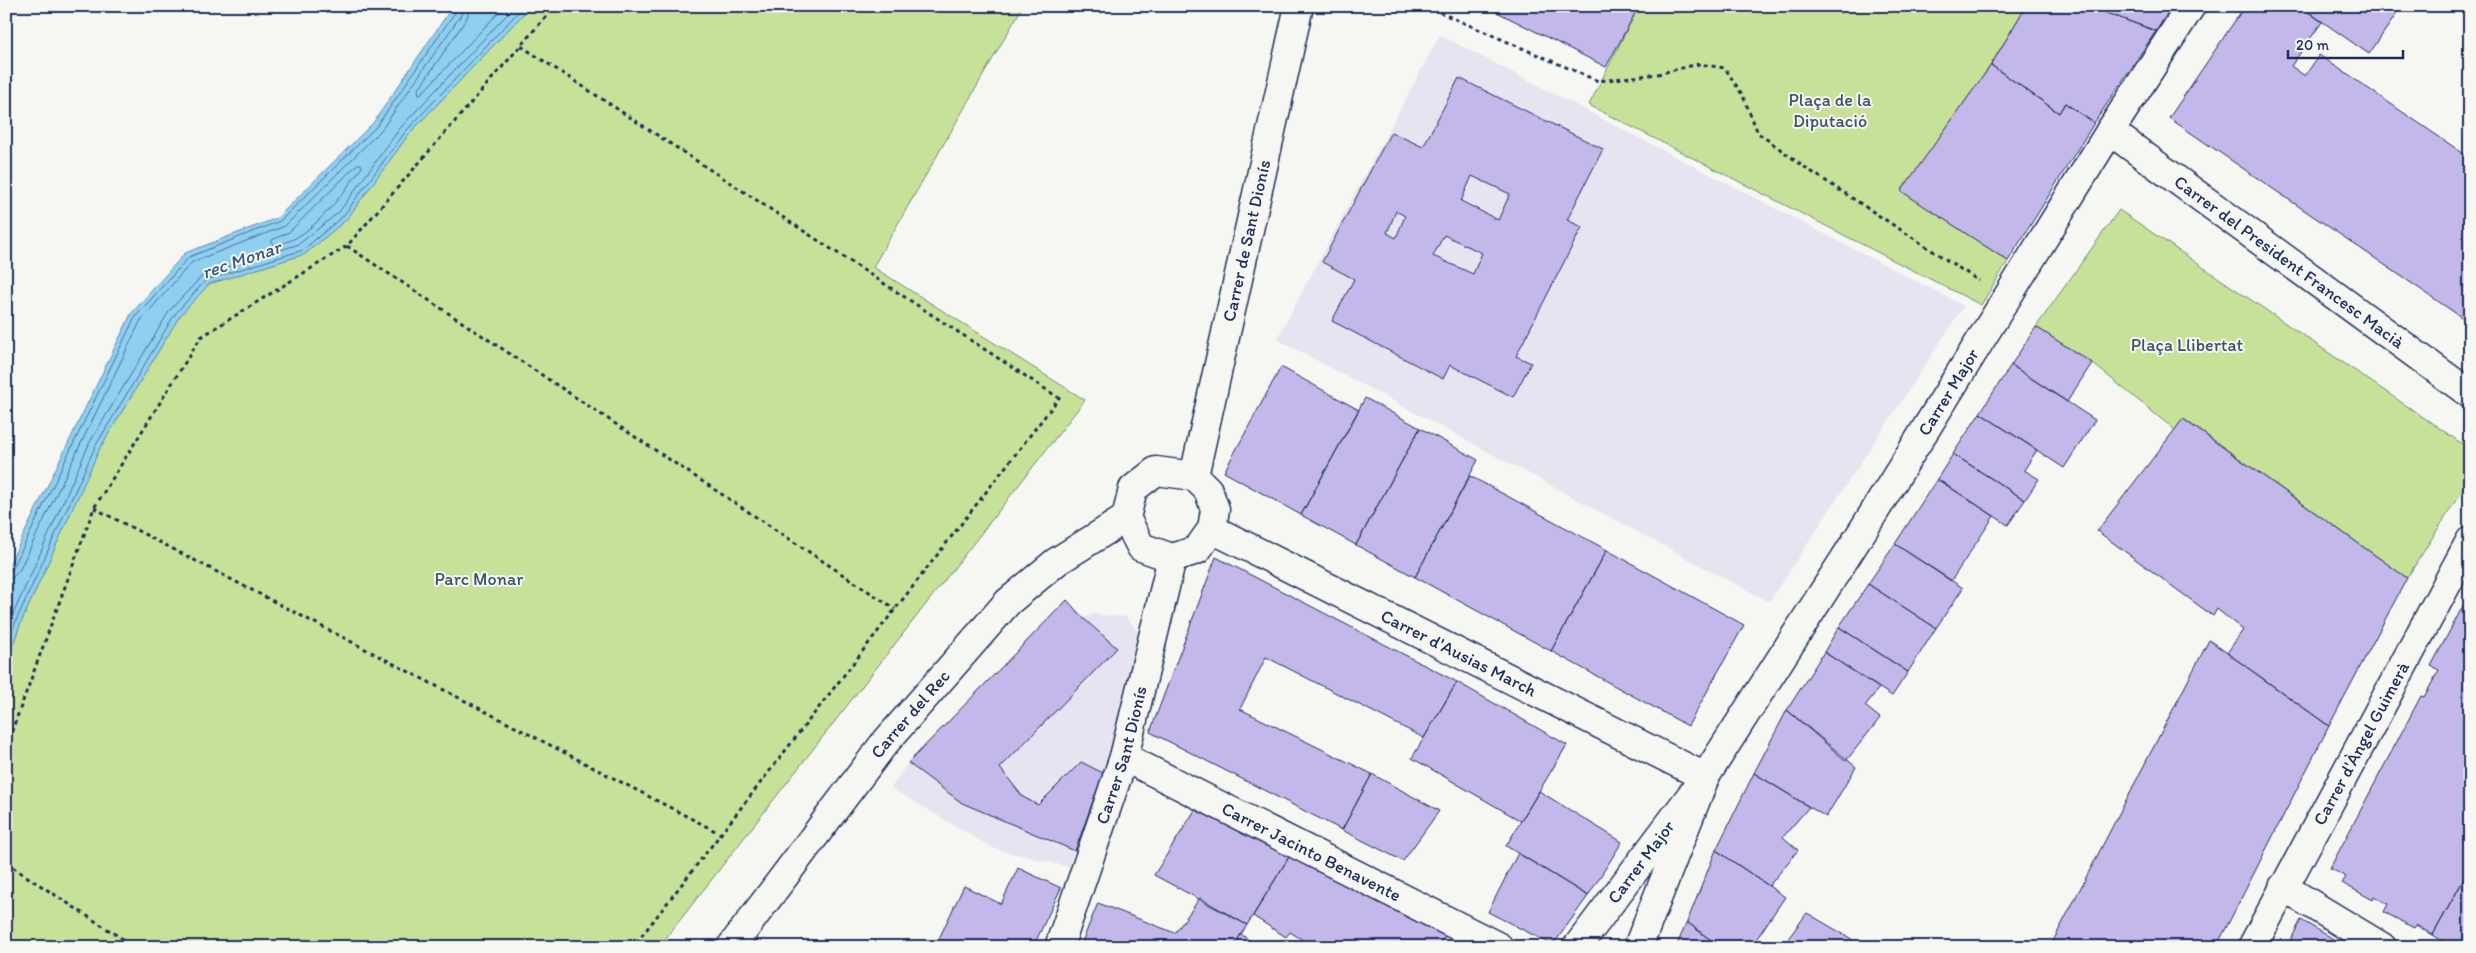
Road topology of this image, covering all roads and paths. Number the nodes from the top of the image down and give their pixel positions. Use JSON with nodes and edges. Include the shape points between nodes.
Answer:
{"nodes":[{"id":1,"x":555,"y":6,"type":"edge"},
{"id":2,"x":1299,"y":6,"type":"edge"},
{"id":3,"x":1425,"y":6,"type":"edge"},
{"id":4,"x":2191,"y":6,"type":"edge"},
{"id":5,"x":521,"y":46,"type":"junction"},
{"id":6,"x":2110,"y":131,"type":"junction"},
{"id":7,"x":347,"y":246,"type":"junction"},
{"id":8,"x":2007,"y":298,"type":"junction"},
{"id":9,"x":2470,"y":394,"type":"edge"},
{"id":10,"x":1194,"y":476,"type":"junction"},
{"id":11,"x":94,"y":508,"type":"junction"},
{"id":12,"x":1126,"y":518,"type":"junction"},
{"id":13,"x":1212,"y":529,"type":"junction"},
{"id":14,"x":2470,"y":541,"type":"edge"},
{"id":15,"x":1172,"y":558,"type":"junction"},
{"id":16,"x":895,"y":609,"type":"junction"},
{"id":17,"x":6,"y":747,"type":"edge"},
{"id":18,"x":1124,"y":757,"type":"junction"},
{"id":19,"x":1705,"y":777,"type":"junction"},
{"id":20,"x":721,"y":834,"type":"junction"},
{"id":21,"x":6,"y":863,"type":"edge"},
{"id":22,"x":2283,"y":887,"type":"junction"},
{"id":23,"x":135,"y":947,"type":"edge"},
{"id":24,"x":633,"y":947,"type":"edge"},
{"id":25,"x":731,"y":947,"type":"edge"},
{"id":26,"x":1059,"y":947,"type":"edge"},
{"id":27,"x":1499,"y":947,"type":"edge"},
{"id":28,"x":1577,"y":947,"type":"edge"},
{"id":29,"x":1638,"y":947,"type":"edge"},
{"id":30,"x":2252,"y":947,"type":"edge"},
{"id":31,"x":2382,"y":947,"type":"edge"}],
"edges":[{"from":1,"to":5,"type":"path"},
{"from":2,"to":10,"type":"street","name":"Carrer de Sant Dionís"},
{"from":3,"to":8,"type":"path","via":[[1598,81],[1658,74],[1698,64],[1725,68],[1743,96],[1758,133],[1806,168]]},
{"from":4,"to":6,"type":"street","name":"Carrer Major"},
{"from":5,"to":7,"type":"path"},
{"from":5,"to":16,"type":"path","via":[[1059,398]]},
{"from":6,"to":8,"type":"street","name":"Carrer Major"},
{"from":6,"to":9,"type":"street","name":"Carrer del President Francesc Macià"},
{"from":7,"to":11,"type":"path","via":[[201,338]]},
{"from":7,"to":16,"type":"path"},
{"from":8,"to":19,"type":"street","name":"Carrer Major"},
{"from":10,"to":12,"type":"street","via":[[1156,471],[1133,489]]},
{"from":10,"to":13,"type":"street","via":[[1208,490],[1214,508]]},
{"from":11,"to":17,"type":"path"},
{"from":11,"to":20,"type":"path"},
{"from":12,"to":15,"type":"street","via":[[1141,548]]},
{"from":12,"to":25,"type":"street","name":"Carrer del Rec","via":[[1056,562],[1008,602],[882,745]]},
{"from":13,"to":15,"type":"street","via":[[1197,550]]},
{"from":13,"to":19,"type":"street","name":"Carrer d'Ausias March"},
{"from":14,"to":22,"type":"street","name":"Carrer d'Àngel Guimerà"},
{"from":15,"to":18,"type":"street","name":"Carrer Sant Dionís"},
{"from":16,"to":20,"type":"path"},
{"from":18,"to":26,"type":"street","name":"Carrer Sant Dionís"},
{"from":18,"to":27,"type":"street","name":"Carrer Jacinto Benavente"},
{"from":19,"to":28,"type":"street","name":"Carrer Major"},
{"from":19,"to":29,"type":"street","name":"Carrer Major"},
{"from":20,"to":24,"type":"path"},
{"from":21,"to":23,"type":"path"},
{"from":22,"to":30,"type":"street","name":"Carrer d'Àngel Guimerà"},
{"from":22,"to":31,"type":"street"}]}
